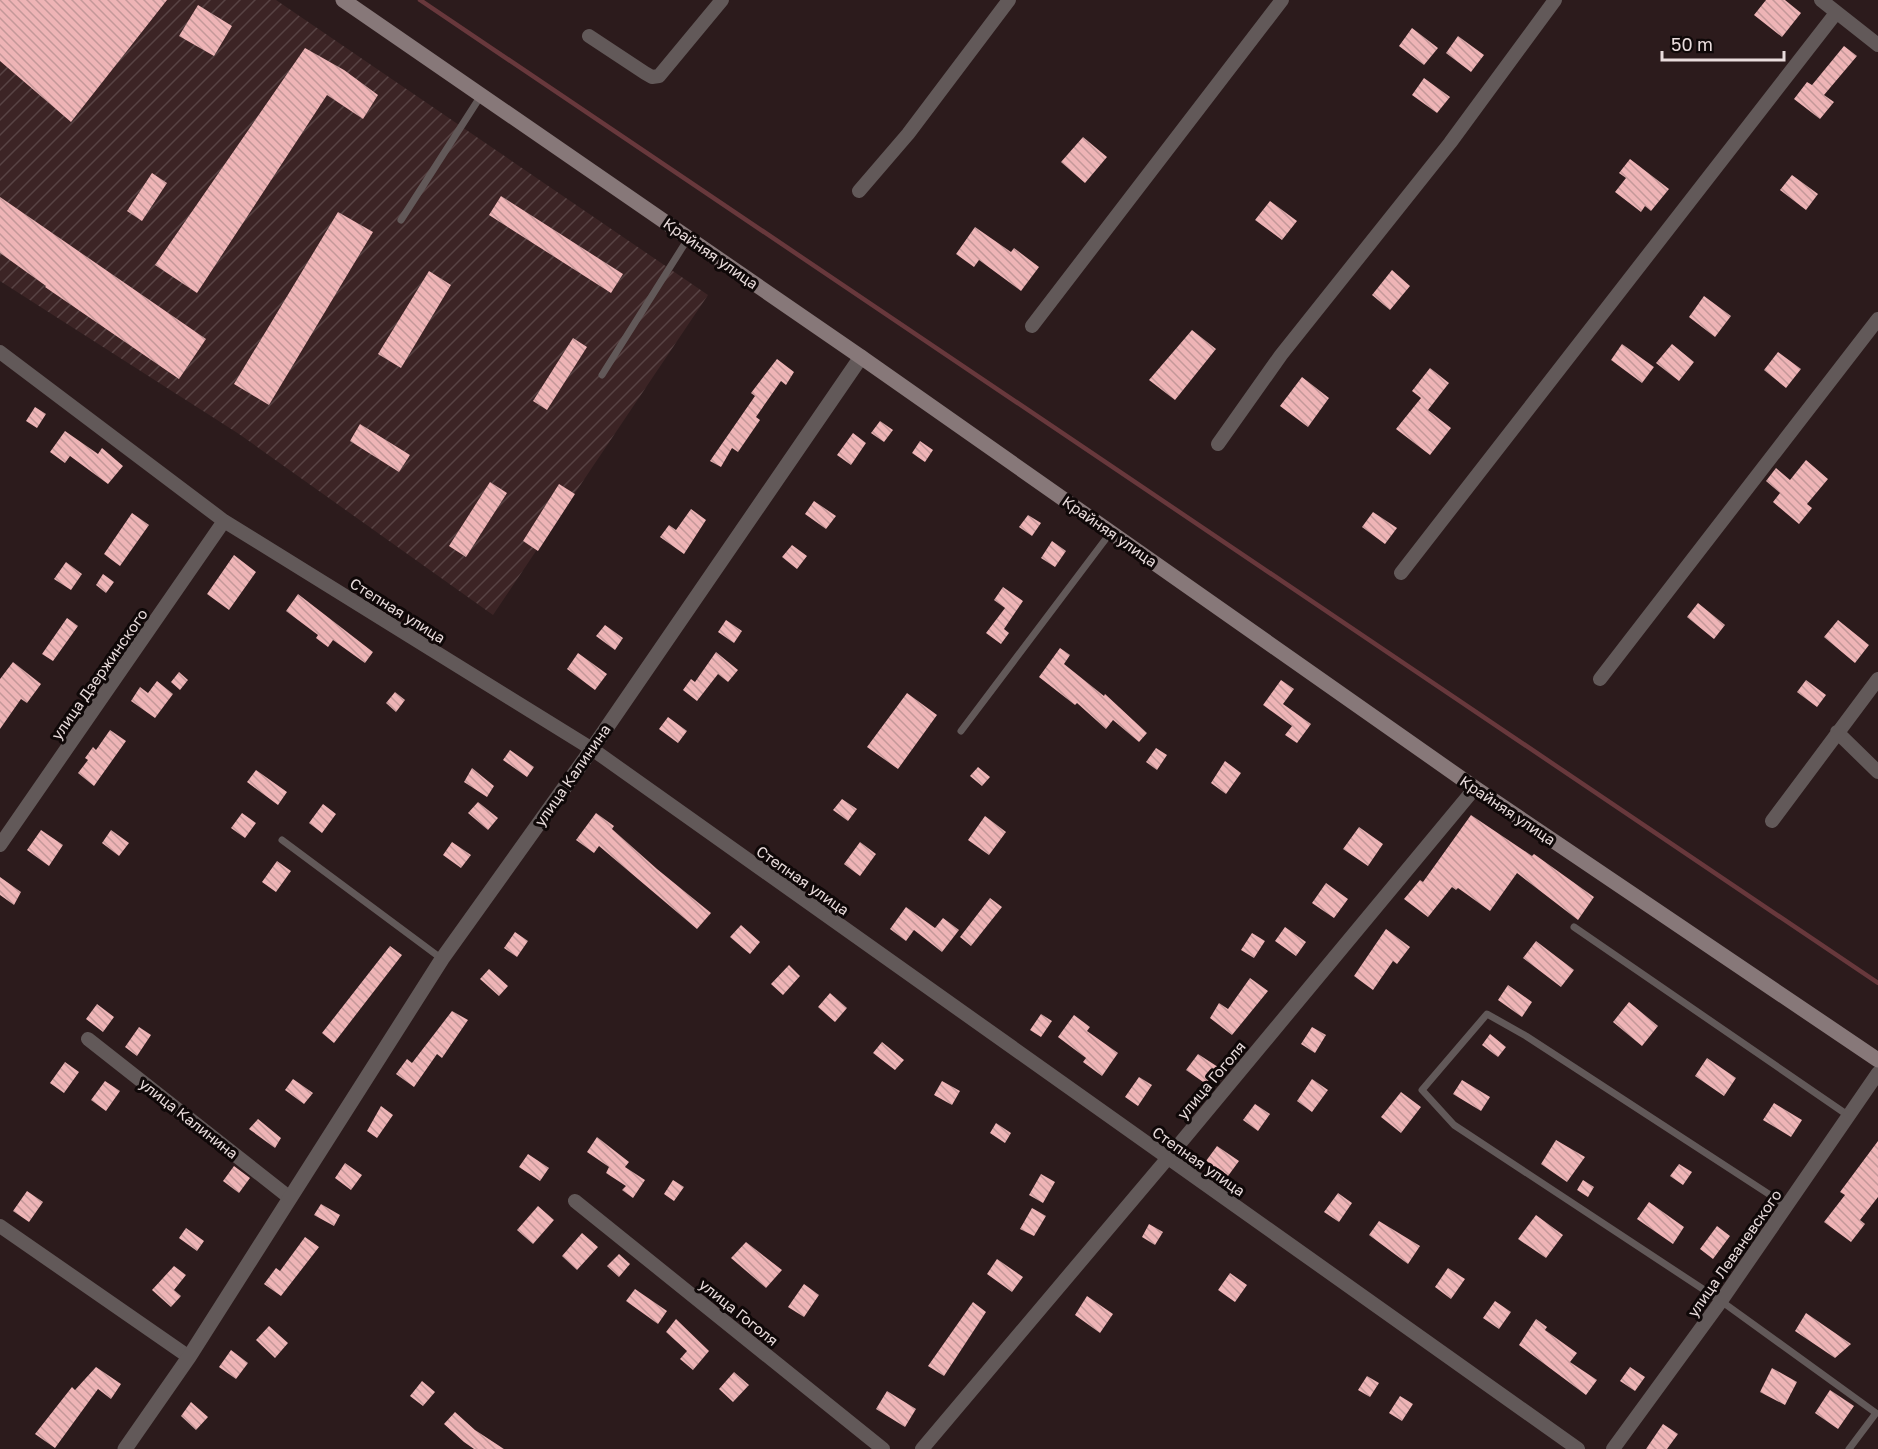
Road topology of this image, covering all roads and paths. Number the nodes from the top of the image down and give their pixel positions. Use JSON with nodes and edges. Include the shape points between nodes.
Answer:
{"nodes":[{"id":1,"x":343,"y":0,"type":"edge"},
{"id":2,"x":722,"y":0,"type":"edge"},
{"id":3,"x":1009,"y":0,"type":"edge"},
{"id":4,"x":1282,"y":0,"type":"edge"},
{"id":5,"x":1554,"y":0,"type":"edge"},
{"id":6,"x":1821,"y":0,"type":"edge"},
{"id":7,"x":1836,"y":13,"type":"junction"},
{"id":8,"x":590,"y":36,"type":"dead end"},
{"id":9,"x":1878,"y":45,"type":"edge"},
{"id":10,"x":482,"y":94,"type":"junction"},
{"id":11,"x":859,"y":191,"type":"dead end"},
{"id":12,"x":401,"y":220,"type":"dead end"},
{"id":13,"x":689,"y":237,"type":"junction"},
{"id":14,"x":1878,"y":319,"type":"edge"},
{"id":15,"x":1032,"y":326,"type":"dead end"},
{"id":16,"x":0,"y":352,"type":"edge"},
{"id":17,"x":861,"y":357,"type":"junction"},
{"id":18,"x":602,"y":375,"type":"dead end"},
{"id":19,"x":1218,"y":444,"type":"dead end"},
{"id":20,"x":224,"y":521,"type":"junction"},
{"id":21,"x":1111,"y":532,"type":"junction"},
{"id":22,"x":1401,"y":573,"type":"dead end"},
{"id":23,"x":1600,"y":679,"type":"dead end"},
{"id":24,"x":1878,"y":679,"type":"edge"},
{"id":25,"x":961,"y":731,"type":"dead end"},
{"id":26,"x":1837,"y":732,"type":"junction"},
{"id":27,"x":592,"y":749,"type":"junction"},
{"id":28,"x":1878,"y":772,"type":"edge"},
{"id":29,"x":1475,"y":788,"type":"junction"},
{"id":30,"x":1772,"y":821,"type":"dead end"},
{"id":31,"x":282,"y":840,"type":"dead end"},
{"id":32,"x":0,"y":845,"type":"edge"},
{"id":33,"x":1574,"y":927,"type":"dead end"},
{"id":34,"x":442,"y":959,"type":"junction"},
{"id":35,"x":88,"y":1039,"type":"dead end"},
{"id":36,"x":1878,"y":1060,"type":"edge"},
{"id":37,"x":1878,"y":1073,"type":"edge"},
{"id":38,"x":1850,"y":1117,"type":"junction"},
{"id":39,"x":1167,"y":1159,"type":"junction"},
{"id":40,"x":290,"y":1198,"type":"junction"},
{"id":41,"x":574,"y":1201,"type":"dead end"},
{"id":42,"x":1787,"y":1206,"type":"junction"},
{"id":43,"x":0,"y":1226,"type":"edge"},
{"id":44,"x":1721,"y":1301,"type":"junction"},
{"id":45,"x":189,"y":1357,"type":"junction"},
{"id":46,"x":925,"y":1448,"type":"edge"},
{"id":47,"x":125,"y":1449,"type":"edge"},
{"id":48,"x":883,"y":1449,"type":"edge"},
{"id":49,"x":1578,"y":1449,"type":"edge"},
{"id":50,"x":1613,"y":1449,"type":"edge"},
{"id":51,"x":1849,"y":1449,"type":"edge"}],
"edges":[{"from":1,"to":10,"type":"main road","name":"Крайняя улица"},
{"from":2,"to":8,"type":"street","via":[[659,76],[645,73]]},
{"from":3,"to":11,"type":"street","via":[[908,134]]},
{"from":4,"to":15,"type":"street"},
{"from":5,"to":19,"type":"street","via":[[1449,143],[1281,355]]},
{"from":6,"to":7,"type":"street"},
{"from":7,"to":9,"type":"street"},
{"from":7,"to":22,"type":"street"},
{"from":10,"to":12,"type":"lane"},
{"from":10,"to":13,"type":"main road","name":"Крайняя улица"},
{"from":13,"to":17,"type":"main road","name":"Крайняя улица"},
{"from":13,"to":18,"type":"lane"},
{"from":14,"to":23,"type":"street"},
{"from":16,"to":20,"type":"street","name":"Степная улица"},
{"from":17,"to":21,"type":"main road","name":"Крайняя улица"},
{"from":17,"to":27,"type":"street","name":"улица Калинина"},
{"from":20,"to":27,"type":"street","name":"Степная улица"},
{"from":20,"to":32,"type":"street","name":"улица Дзержинского"},
{"from":21,"to":25,"type":"lane"},
{"from":21,"to":29,"type":"main road","name":"Крайняя улица"},
{"from":24,"to":26,"type":"street"},
{"from":26,"to":28,"type":"street"},
{"from":26,"to":30,"type":"street"},
{"from":27,"to":34,"type":"street","name":"улица Калинина"},
{"from":27,"to":39,"type":"street","name":"Степная улица"},
{"from":29,"to":36,"type":"main road","name":"Крайняя улица"},
{"from":29,"to":39,"type":"street","name":"улица Гоголя"},
{"from":31,"to":34,"type":"lane"},
{"from":33,"to":38,"type":"lane"},
{"from":34,"to":40,"type":"street","name":"улица Калинина"},
{"from":35,"to":40,"type":"street","name":"улица Калинина"},
{"from":37,"to":38,"type":"street","name":"улица Леваневского"},
{"from":38,"to":42,"type":"street","name":"улица Леваневского"},
{"from":39,"to":46,"type":"street","name":"улица Гоголя"},
{"from":39,"to":49,"type":"street","name":"Степная улица"},
{"from":40,"to":45,"type":"street","name":"улица Калинина"},
{"from":41,"to":48,"type":"street","name":"улица Гоголя"},
{"from":42,"to":44,"type":"street","name":"улица Леваневского"},
{"from":42,"to":44,"type":"lane","via":[[1527,1036],[1487,1014],[1422,1090],[1454,1125]]},
{"from":43,"to":45,"type":"street"},
{"from":44,"to":50,"type":"street","name":"улица Леваневского"},
{"from":44,"to":51,"type":"lane","via":[[1876,1413]]},
{"from":45,"to":47,"type":"street","name":"улица Калинина"}]}
